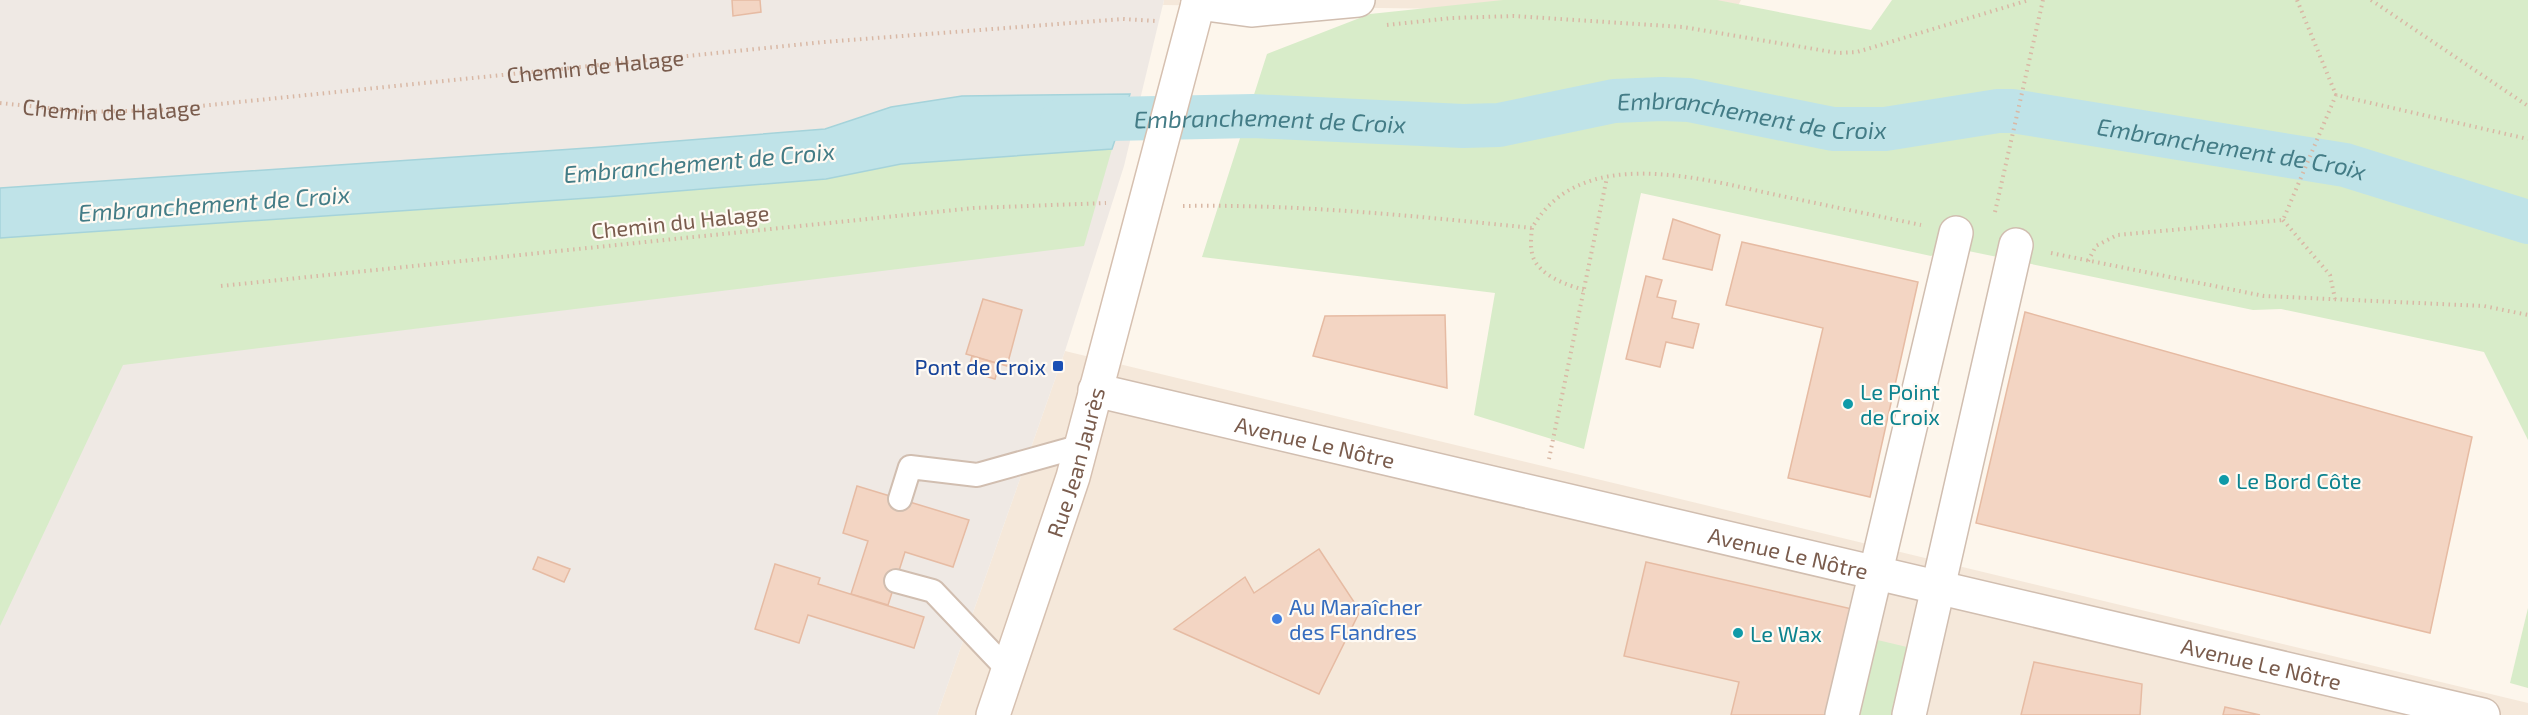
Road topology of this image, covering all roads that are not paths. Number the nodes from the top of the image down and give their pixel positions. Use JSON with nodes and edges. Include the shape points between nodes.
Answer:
{"nodes":[{"id":1,"x":1358,"y":0,"type":"edge"},
{"id":2,"x":1197,"y":9,"type":"edge"},
{"id":3,"x":1956,"y":232,"type":"road end"},
{"id":4,"x":2016,"y":245,"type":"road end"},
{"id":5,"x":1095,"y":390,"type":"junction"},
{"id":6,"x":1082,"y":446,"type":"junction"},
{"id":7,"x":900,"y":499,"type":"dead end"},
{"id":8,"x":1875,"y":573,"type":"junction"},
{"id":9,"x":896,"y":581,"type":"dead end"},
{"id":10,"x":1938,"y":588,"type":"junction"},
{"id":11,"x":1008,"y":670,"type":"junction"},
{"id":12,"x":993,"y":715,"type":"edge"},
{"id":13,"x":1842,"y":715,"type":"edge"},
{"id":14,"x":1909,"y":715,"type":"edge"},
{"id":15,"x":2483,"y":715,"type":"edge"}],
"edges":[{"from":1,"to":2,"type":"street","via":[[1251,10]]},
{"from":2,"to":5,"type":"street","name":"Rue Jean Jaurès"},
{"from":3,"to":8,"type":"street"},
{"from":4,"to":10,"type":"street"},
{"from":5,"to":6,"type":"street","name":"Rue Jean Jaurès"},
{"from":5,"to":8,"type":"street","name":"Avenue Le Nôtre"},
{"from":6,"to":7,"type":"lane","via":[[977,475],[910,467]]},
{"from":6,"to":11,"type":"street","name":"Rue Jean Jaurès"},
{"from":8,"to":10,"type":"street","name":"Avenue Le Nôtre"},
{"from":8,"to":13,"type":"street"},
{"from":9,"to":11,"type":"lane","via":[[933,591]]},
{"from":10,"to":14,"type":"street"},
{"from":10,"to":15,"type":"street","name":"Avenue Le Nôtre"},
{"from":11,"to":12,"type":"street","name":"Rue Jean Jaurès"}]}
